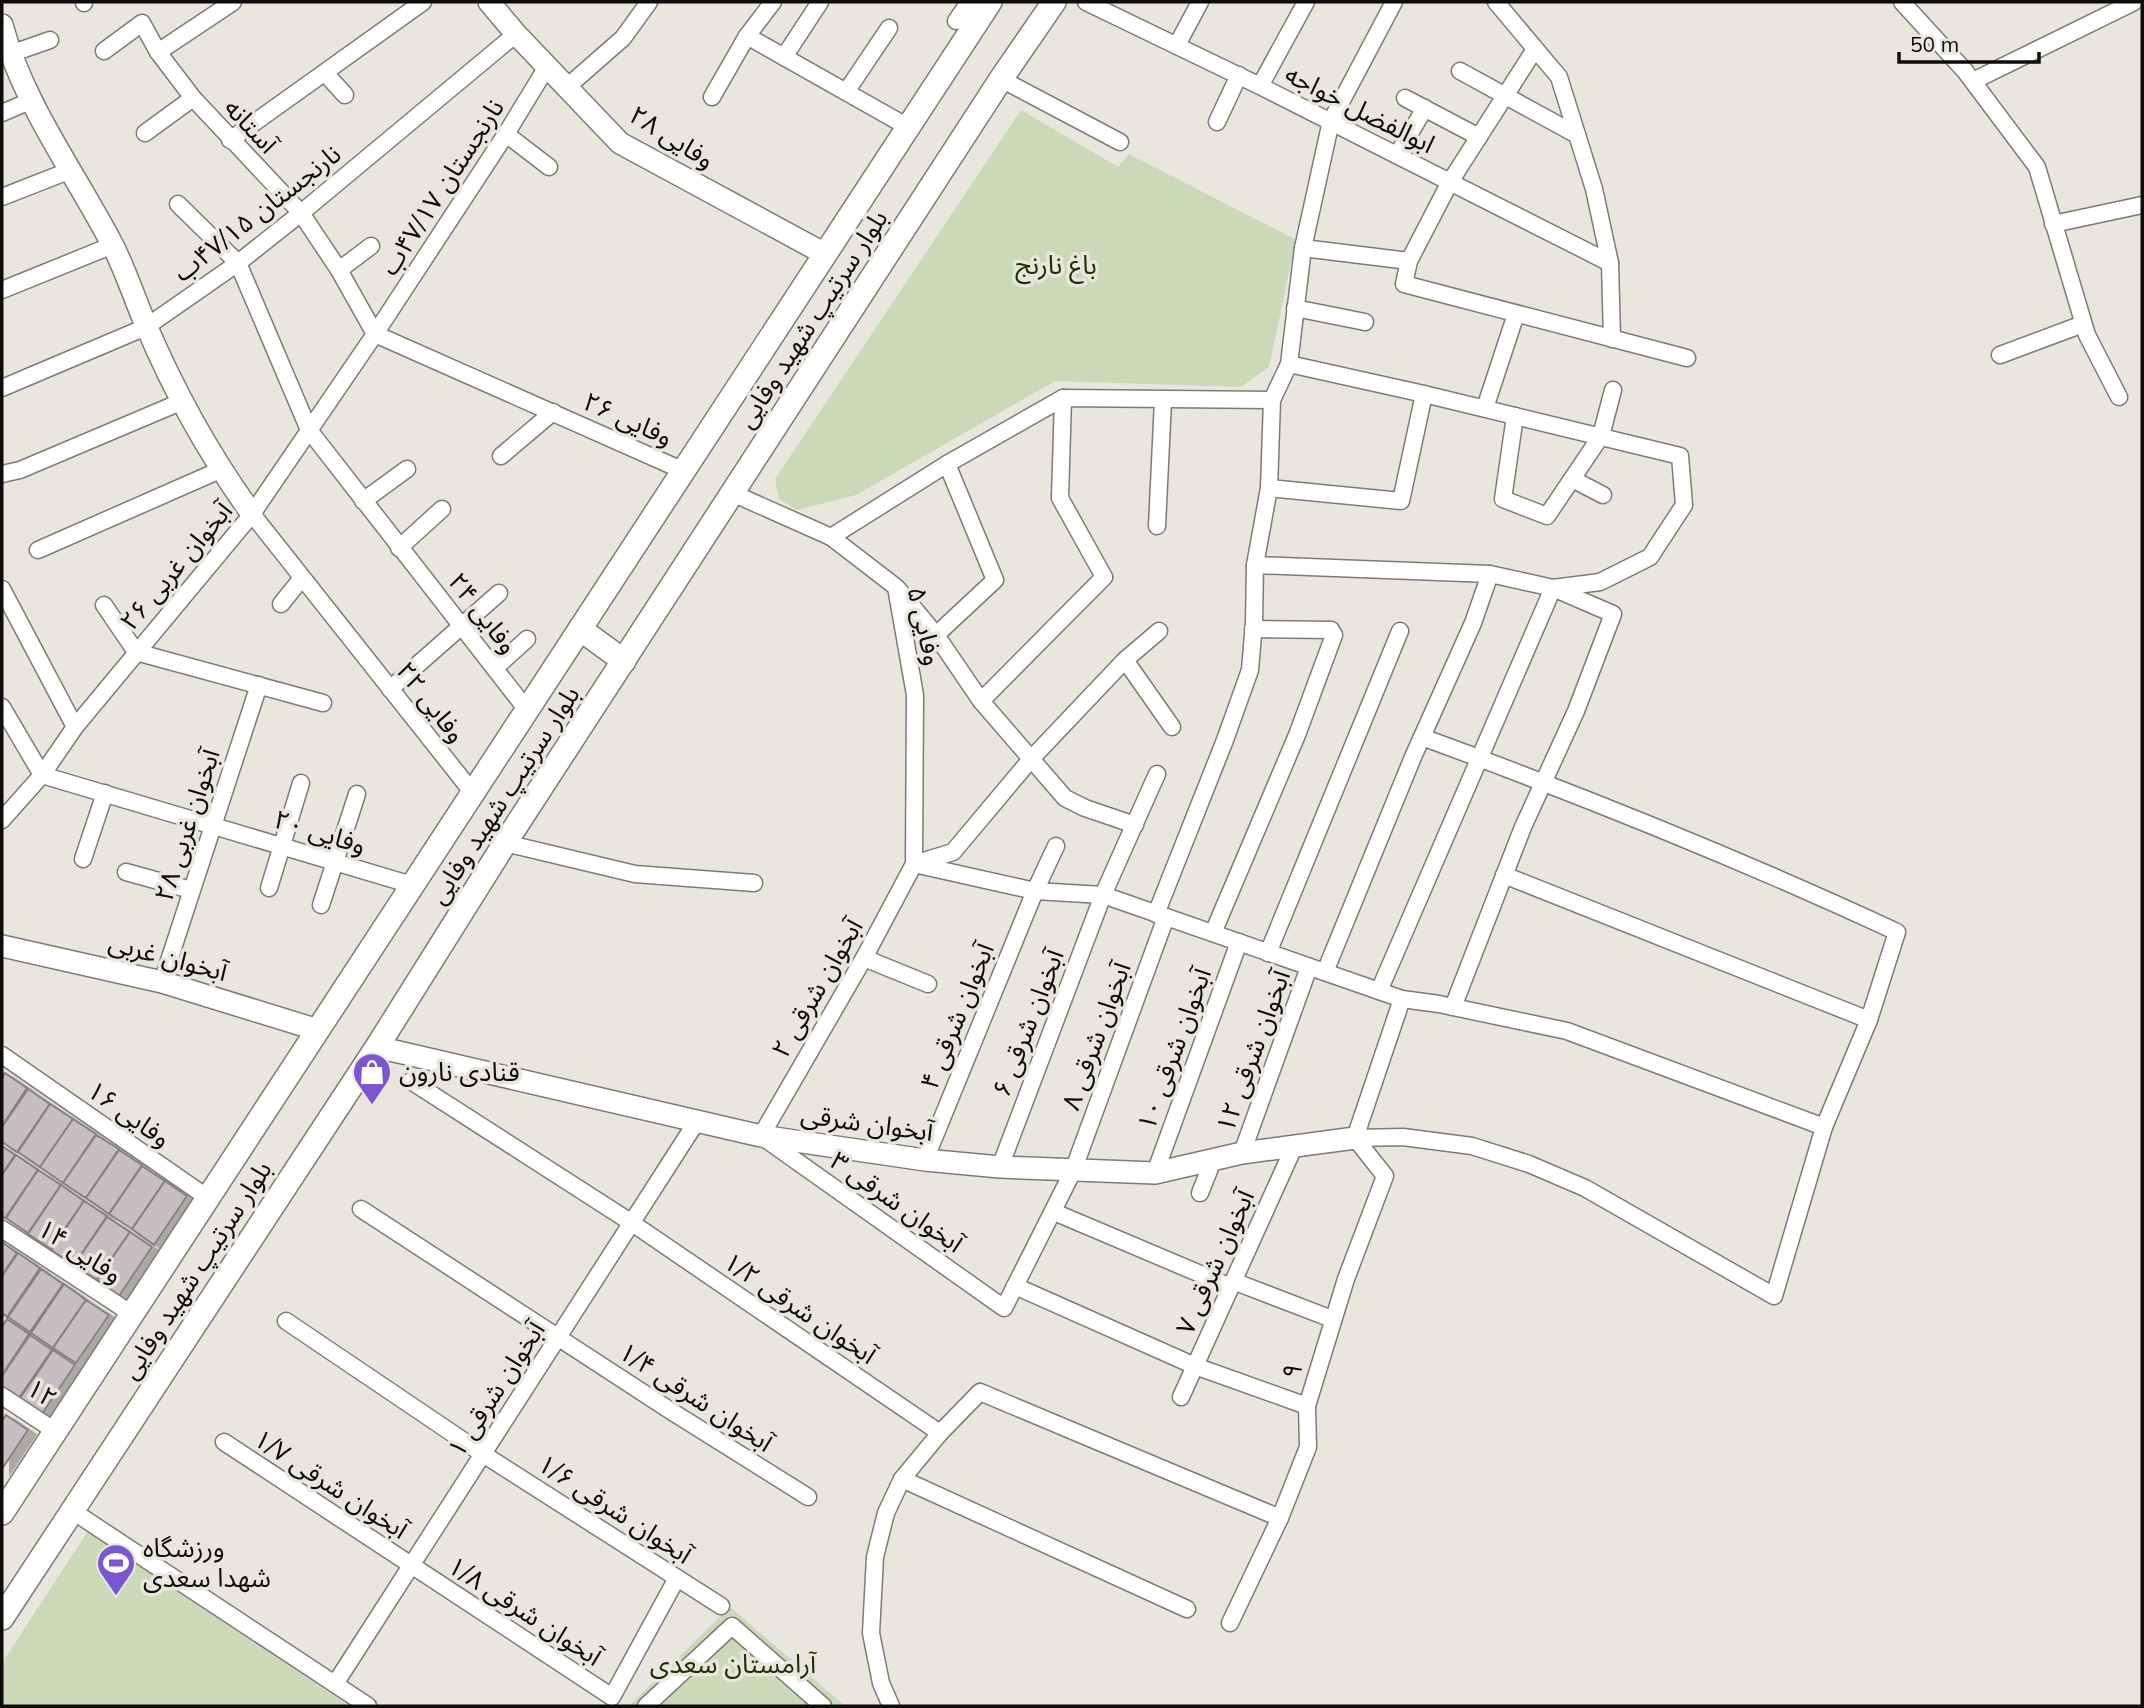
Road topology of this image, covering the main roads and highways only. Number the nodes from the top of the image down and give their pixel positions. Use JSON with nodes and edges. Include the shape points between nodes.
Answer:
{"nodes":[{"id":1,"x":990,"y":2,"type":"edge"},
{"id":2,"x":1054,"y":2,"type":"edge"},
{"id":3,"x":580,"y":629,"type":"junction"},
{"id":4,"x":624,"y":660,"type":"junction"},
{"id":5,"x":2,"y":1513,"type":"edge"},
{"id":6,"x":2,"y":1618,"type":"edge"}],
"edges":[{"from":1,"to":3,"type":"main road","name":"بلوار سرتیپ شهید وفایی"},
{"from":2,"to":4,"type":"main road","name":"بلوار سرتیپ شهید وفایی"},
{"from":3,"to":4,"type":"main road"},
{"from":3,"to":5,"type":"main road","name":"بلوار سرتیپ شهید وفایی"},
{"from":4,"to":6,"type":"main road","name":"بلوار سرتیپ شهید وفایی"}]}
